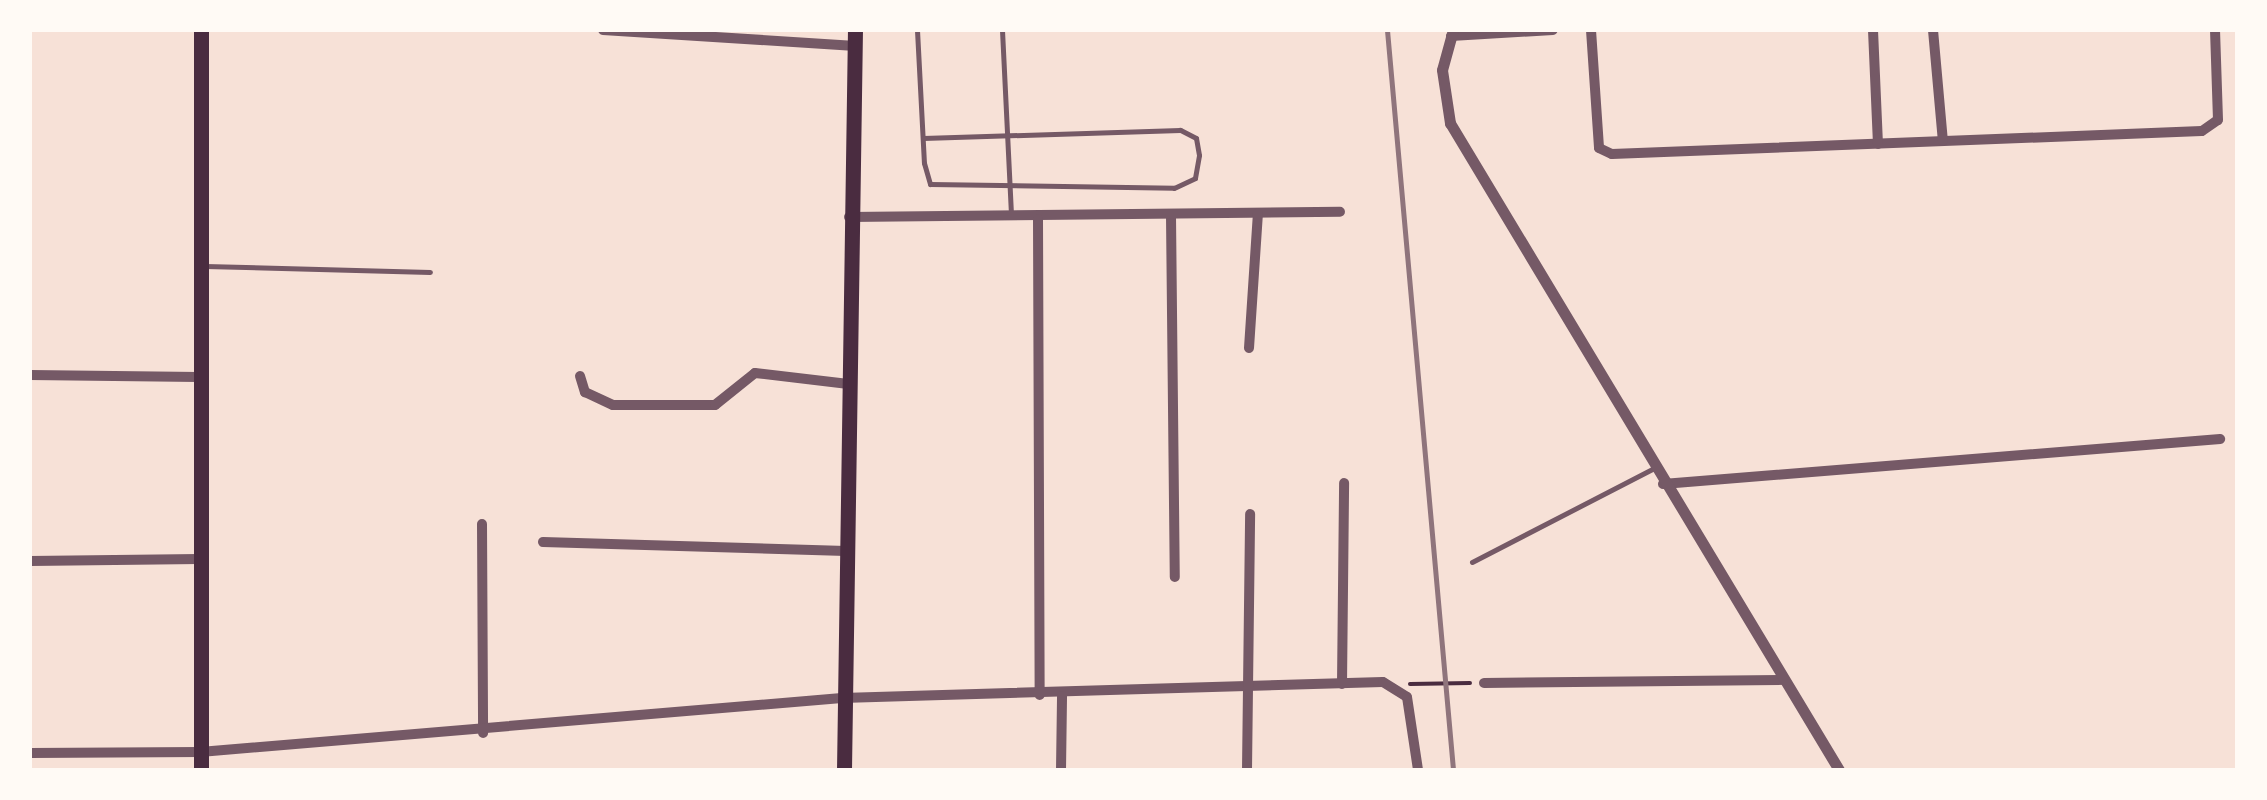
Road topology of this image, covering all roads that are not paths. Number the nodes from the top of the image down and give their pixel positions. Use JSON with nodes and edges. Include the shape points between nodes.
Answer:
{"nodes":[{"id":1,"x":201,"y":30,"type":"edge"},
{"id":2,"x":602,"y":30,"type":"edge"},
{"id":3,"x":917,"y":30,"type":"edge"},
{"id":4,"x":1002,"y":30,"type":"edge"},
{"id":5,"x":1553,"y":30,"type":"edge"},
{"id":6,"x":1590,"y":30,"type":"edge"},
{"id":7,"x":1874,"y":30,"type":"edge"},
{"id":8,"x":1933,"y":30,"type":"edge"},
{"id":9,"x":2215,"y":30,"type":"edge"},
{"id":10,"x":1452,"y":33,"type":"edge"},
{"id":11,"x":855,"y":38,"type":"edge"},
{"id":12,"x":1007,"y":136,"type":"junction"},
{"id":13,"x":923,"y":138,"type":"junction"},
{"id":14,"x":1944,"y":140,"type":"junction"},
{"id":15,"x":1878,"y":144,"type":"junction"},
{"id":16,"x":1009,"y":185,"type":"junction"},
{"id":17,"x":1340,"y":212,"type":"dead end"},
{"id":18,"x":1258,"y":213,"type":"junction"},
{"id":19,"x":1171,"y":216,"type":"junction"},
{"id":20,"x":849,"y":217,"type":"junction"},
{"id":21,"x":1011,"y":218,"type":"junction"},
{"id":22,"x":1038,"y":219,"type":"junction"},
{"id":23,"x":197,"y":266,"type":"junction"},
{"id":24,"x":430,"y":272,"type":"dead end"},
{"id":25,"x":1249,"y":348,"type":"dead end"},
{"id":26,"x":30,"y":374,"type":"edge"},
{"id":27,"x":198,"y":376,"type":"junction"},
{"id":28,"x":580,"y":376,"type":"dead end"},
{"id":29,"x":848,"y":384,"type":"junction"},
{"id":30,"x":2220,"y":440,"type":"dead end"},
{"id":31,"x":1654,"y":468,"type":"junction"},
{"id":32,"x":1344,"y":483,"type":"dead end"},
{"id":33,"x":1662,"y":484,"type":"junction"},
{"id":34,"x":1250,"y":514,"type":"dead end"},
{"id":35,"x":482,"y":524,"type":"dead end"},
{"id":36,"x":543,"y":542,"type":"dead end"},
{"id":37,"x":846,"y":550,"type":"junction"},
{"id":38,"x":199,"y":559,"type":"junction"},
{"id":39,"x":30,"y":561,"type":"edge"},
{"id":40,"x":1472,"y":562,"type":"dead end"},
{"id":41,"x":1175,"y":577,"type":"dead end"},
{"id":42,"x":1784,"y":680,"type":"junction"},
{"id":43,"x":1478,"y":683,"type":"road end"},
{"id":44,"x":1342,"y":684,"type":"junction"},
{"id":45,"x":1248,"y":689,"type":"junction"},
{"id":46,"x":1040,"y":696,"type":"junction"},
{"id":47,"x":1062,"y":696,"type":"junction"},
{"id":48,"x":842,"y":698,"type":"junction"},
{"id":49,"x":483,"y":733,"type":"junction"},
{"id":50,"x":200,"y":752,"type":"junction"},
{"id":51,"x":30,"y":753,"type":"edge"},
{"id":52,"x":202,"y":770,"type":"edge"},
{"id":53,"x":844,"y":770,"type":"edge"},
{"id":54,"x":1061,"y":770,"type":"edge"},
{"id":55,"x":1247,"y":770,"type":"edge"},
{"id":56,"x":1418,"y":770,"type":"edge"},
{"id":57,"x":1839,"y":770,"type":"edge"}],
"edges":[{"from":1,"to":23,"type":"main road"},
{"from":2,"to":11,"type":"street"},
{"from":3,"to":13,"type":"lane"},
{"from":4,"to":12,"type":"lane"},
{"from":5,"to":10,"type":"street"},
{"from":6,"to":15,"type":"street","via":[[1601,152]]},
{"from":7,"to":15,"type":"street"},
{"from":8,"to":14,"type":"street"},
{"from":9,"to":14,"type":"street","via":[[2218,120],[2202,131]]},
{"from":10,"to":31,"type":"street","via":[[1442,70],[1450,123]]},
{"from":11,"to":20,"type":"main road"},
{"from":12,"to":13,"type":"lane"},
{"from":12,"to":16,"type":"lane"},
{"from":12,"to":16,"type":"lane","via":[[1180,130],[1196,138],[1200,155],[1194,178],[1174,188]]},
{"from":13,"to":16,"type":"lane","via":[[930,184]]},
{"from":14,"to":15,"type":"street"},
{"from":16,"to":21,"type":"lane"},
{"from":17,"to":18,"type":"street"},
{"from":18,"to":19,"type":"street"},
{"from":18,"to":25,"type":"street"},
{"from":19,"to":22,"type":"street"},
{"from":19,"to":41,"type":"street"},
{"from":20,"to":21,"type":"street"},
{"from":20,"to":29,"type":"main road"},
{"from":21,"to":22,"type":"street"},
{"from":22,"to":46,"type":"street"},
{"from":23,"to":24,"type":"lane"},
{"from":23,"to":27,"type":"main road"},
{"from":26,"to":27,"type":"street"},
{"from":27,"to":38,"type":"main road"},
{"from":28,"to":29,"type":"street","via":[[586,392],[614,405],[716,406],[755,373]]},
{"from":29,"to":37,"type":"main road"},
{"from":30,"to":33,"type":"street"},
{"from":31,"to":33,"type":"street"},
{"from":31,"to":40,"type":"lane"},
{"from":32,"to":44,"type":"street"},
{"from":33,"to":42,"type":"street"},
{"from":34,"to":45,"type":"street"},
{"from":35,"to":49,"type":"street"},
{"from":36,"to":37,"type":"street"},
{"from":37,"to":48,"type":"main road"},
{"from":38,"to":39,"type":"street"},
{"from":38,"to":50,"type":"main road"},
{"from":42,"to":43,"type":"street"},
{"from":42,"to":57,"type":"street"},
{"from":44,"to":45,"type":"street"},
{"from":44,"to":56,"type":"street","via":[[1400,684]]},
{"from":45,"to":47,"type":"street"},
{"from":45,"to":55,"type":"street"},
{"from":46,"to":47,"type":"street"},
{"from":46,"to":48,"type":"street"},
{"from":47,"to":54,"type":"street"},
{"from":48,"to":49,"type":"street"},
{"from":48,"to":53,"type":"main road"},
{"from":49,"to":50,"type":"street"},
{"from":50,"to":51,"type":"street"},
{"from":50,"to":52,"type":"main road"}]}
